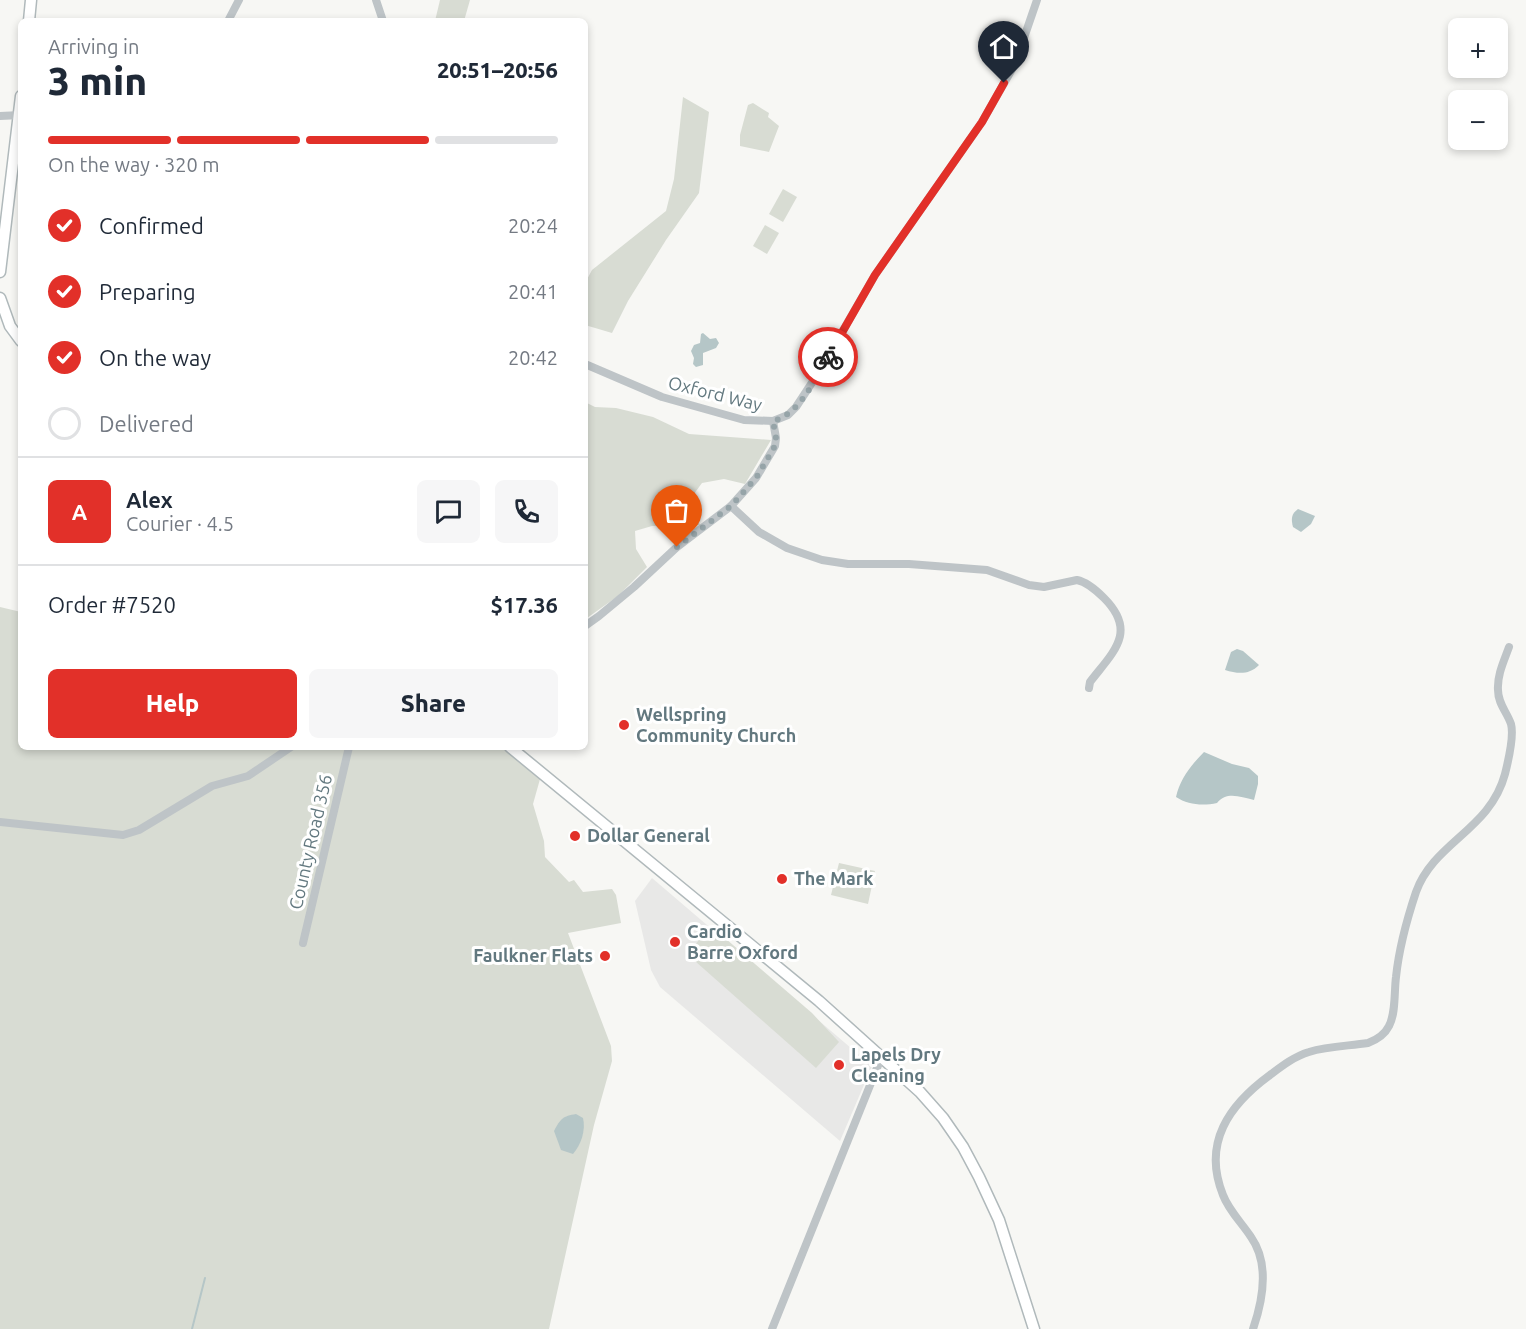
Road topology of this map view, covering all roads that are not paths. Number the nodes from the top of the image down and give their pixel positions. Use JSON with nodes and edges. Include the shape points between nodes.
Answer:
{"nodes":[{"id":1,"x":32,"y":0,"type":"edge"},
{"id":2,"x":239,"y":0,"type":"edge"},
{"id":3,"x":376,"y":0,"type":"edge"},
{"id":4,"x":1038,"y":0,"type":"edge"},
{"id":5,"x":29,"y":18,"type":"edge"},
{"id":6,"x":230,"y":18,"type":"edge"},
{"id":7,"x":382,"y":18,"type":"edge"},
{"id":8,"x":18,"y":115,"type":"edge"},
{"id":9,"x":0,"y":117,"type":"edge"},
{"id":10,"x":18,"y":131,"type":"edge"},
{"id":11,"x":0,"y":272,"type":"edge"},
{"id":12,"x":0,"y":298,"type":"edge"},
{"id":13,"x":18,"y":337,"type":"edge"},
{"id":14,"x":588,"y":365,"type":"edge"},
{"id":15,"x":773,"y":421,"type":"junction"},
{"id":16,"x":731,"y":506,"type":"junction"},
{"id":17,"x":588,"y":624,"type":"edge"},
{"id":18,"x":1509,"y":646,"type":"dead end"},
{"id":19,"x":1089,"y":688,"type":"dead end"},
{"id":20,"x":287,"y":750,"type":"edge"},
{"id":21,"x":348,"y":750,"type":"edge"},
{"id":22,"x":514,"y":750,"type":"edge"},
{"id":23,"x":0,"y":822,"type":"edge"},
{"id":24,"x":303,"y":943,"type":"dead end"},
{"id":25,"x":881,"y":1058,"type":"junction"},
{"id":26,"x":772,"y":1329,"type":"edge"},
{"id":27,"x":1034,"y":1329,"type":"edge"},
{"id":28,"x":1253,"y":1329,"type":"edge"}],
"edges":[{"from":1,"to":5,"type":"street"},
{"from":2,"to":6,"type":"street"},
{"from":3,"to":7,"type":"street"},
{"from":4,"to":15,"type":"street","name":"Oxford Way","via":[[1015,64],[982,122],[875,275],[796,407]]},
{"from":8,"to":9,"type":"street"},
{"from":10,"to":11,"type":"street"},
{"from":12,"to":13,"type":"street"},
{"from":14,"to":15,"type":"street","name":"Oxford Way","via":[[678,402],[744,420]]},
{"from":15,"to":16,"type":"street","via":[[775,446],[756,478]]},
{"from":16,"to":17,"type":"street"},
{"from":16,"to":19,"type":"street","via":[[759,532],[792,551],[822,560],[978,569],[1044,587],[1082,581],[1113,607],[1122,629],[1116,649]]},
{"from":18,"to":28,"type":"street","via":[[1498,676],[1497,693],[1511,725],[1505,774],[1481,819],[1442,853],[1422,878],[1401,947],[1389,1026],[1368,1043],[1308,1052],[1284,1065],[1245,1096],[1227,1116],[1221,1130],[1216,1164],[1223,1196],[1252,1239],[1263,1264],[1259,1312]]},
{"from":20,"to":23,"type":"street","via":[[248,776],[212,786],[139,830],[123,835]]},
{"from":21,"to":24,"type":"street","name":"County Road 356"},
{"from":22,"to":25,"type":"street","via":[[819,1001]]},
{"from":25,"to":26,"type":"street"},
{"from":25,"to":27,"type":"street","via":[[920,1092],[963,1147],[999,1220]]}]}
